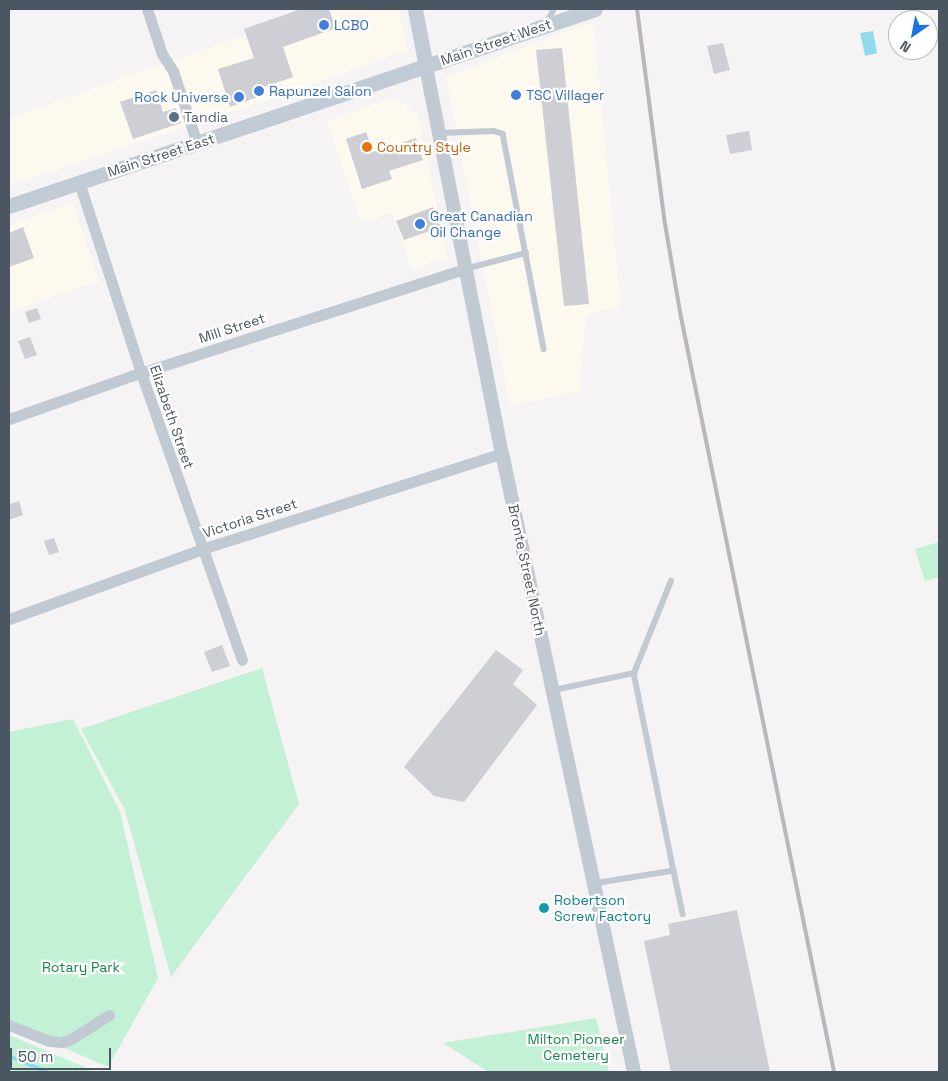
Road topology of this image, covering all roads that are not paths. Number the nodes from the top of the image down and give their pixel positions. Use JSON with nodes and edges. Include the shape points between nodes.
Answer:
{"nodes":[{"id":1,"x":147,"y":9,"type":"edge"},
{"id":2,"x":414,"y":9,"type":"edge"},
{"id":3,"x":554,"y":9,"type":"edge"},
{"id":4,"x":591,"y":9,"type":"edge"},
{"id":5,"x":545,"y":25,"type":"junction"},
{"id":6,"x":426,"y":67,"type":"junction"},
{"id":7,"x":440,"y":133,"type":"junction"},
{"id":8,"x":197,"y":143,"type":"junction"},
{"id":9,"x":79,"y":182,"type":"junction"},
{"id":10,"x":9,"y":206,"type":"edge"},
{"id":11,"x":526,"y":253,"type":"junction"},
{"id":12,"x":465,"y":268,"type":"junction"},
{"id":13,"x":544,"y":349,"type":"dead end"},
{"id":14,"x":141,"y":373,"type":"junction"},
{"id":15,"x":9,"y":419,"type":"edge"},
{"id":16,"x":502,"y":453,"type":"junction"},
{"id":17,"x":202,"y":549,"type":"junction"},
{"id":18,"x":671,"y":581,"type":"dead end"},
{"id":19,"x":9,"y":619,"type":"edge"},
{"id":20,"x":242,"y":660,"type":"dead end"},
{"id":21,"x":634,"y":673,"type":"junction"},
{"id":22,"x":552,"y":690,"type":"junction"},
{"id":23,"x":674,"y":871,"type":"junction"},
{"id":24,"x":593,"y":884,"type":"junction"},
{"id":25,"x":683,"y":914,"type":"dead end"},
{"id":26,"x":109,"y":1015,"type":"dead end"},
{"id":27,"x":9,"y":1025,"type":"edge"},
{"id":28,"x":634,"y":1072,"type":"edge"}],
"edges":[{"from":1,"to":8,"type":"street","via":[[162,54],[173,71]]},
{"from":2,"to":6,"type":"main road"},
{"from":3,"to":5,"type":"lane"},
{"from":4,"to":5,"type":"main road","name":"Main Street West"},
{"from":5,"to":6,"type":"main road","name":"Main Street West"},
{"from":6,"to":7,"type":"street","name":"Bronte Street North"},
{"from":6,"to":8,"type":"main road","name":"Main Street East"},
{"from":7,"to":11,"type":"lane","via":[[494,131],[503,134]]},
{"from":7,"to":12,"type":"street","name":"Bronte Street North"},
{"from":8,"to":9,"type":"main road","name":"Main Street East"},
{"from":9,"to":10,"type":"main road","name":"Main Street East"},
{"from":9,"to":14,"type":"street","name":"Elizabeth Street"},
{"from":11,"to":12,"type":"lane"},
{"from":11,"to":13,"type":"lane"},
{"from":12,"to":14,"type":"street","name":"Mill Street"},
{"from":12,"to":16,"type":"street","name":"Bronte Street North"},
{"from":14,"to":15,"type":"street","name":"Mill Street"},
{"from":14,"to":17,"type":"street","name":"Elizabeth Street"},
{"from":16,"to":17,"type":"street","name":"Victoria Street"},
{"from":16,"to":22,"type":"street","name":"Bronte Street North"},
{"from":17,"to":19,"type":"street","name":"Victoria Street"},
{"from":17,"to":20,"type":"street","name":"Elizabeth Street"},
{"from":18,"to":21,"type":"lane"},
{"from":21,"to":22,"type":"lane"},
{"from":21,"to":23,"type":"lane"},
{"from":22,"to":24,"type":"street","name":"Bronte Street North"},
{"from":23,"to":24,"type":"lane"},
{"from":23,"to":25,"type":"lane"},
{"from":24,"to":28,"type":"street","name":"Bronte Street North"},
{"from":26,"to":27,"type":"street","via":[[62,1042],[49,1041]]}]}
